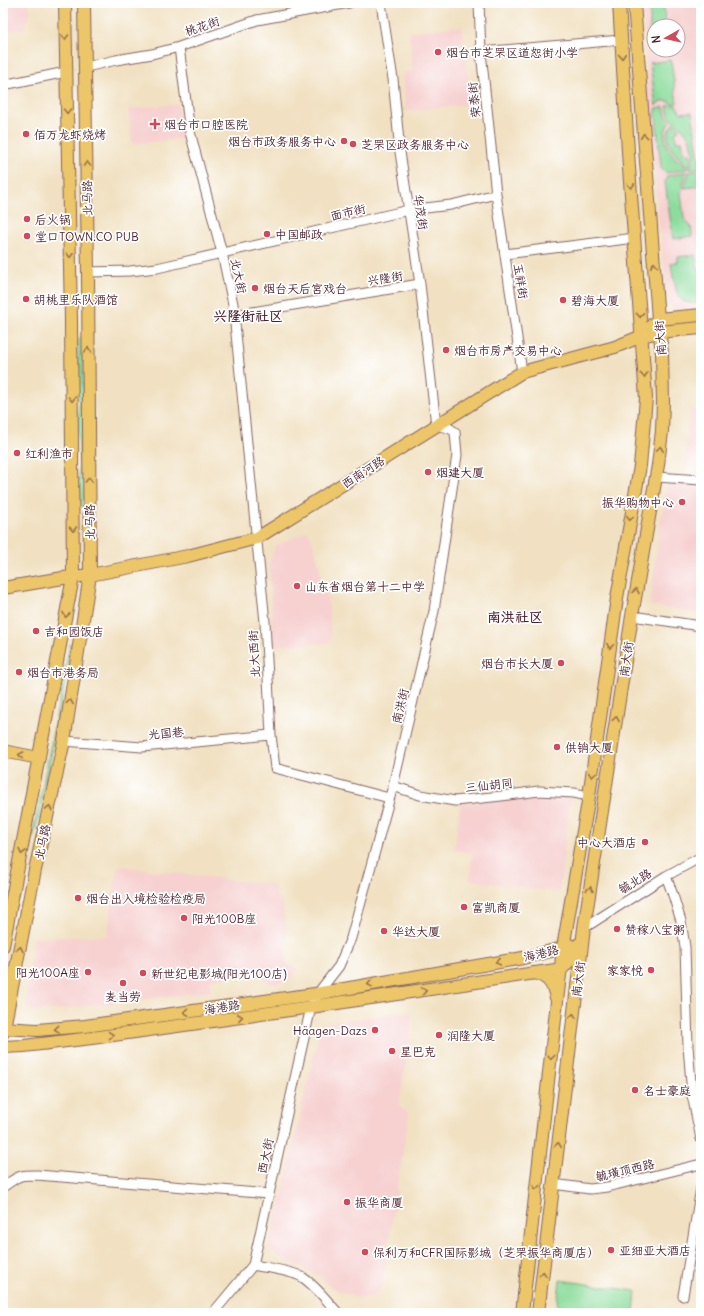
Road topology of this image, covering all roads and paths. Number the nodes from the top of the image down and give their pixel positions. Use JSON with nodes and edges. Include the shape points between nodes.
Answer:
{"nodes":[{"id":1,"x":65,"y":3,"type":"edge"},
{"id":2,"x":84,"y":3,"type":"edge"},
{"id":3,"x":349,"y":3,"type":"edge"},
{"id":4,"x":381,"y":3,"type":"edge"},
{"id":5,"x":479,"y":3,"type":"edge"},
{"id":6,"x":619,"y":3,"type":"edge"},
{"id":7,"x":634,"y":3,"type":"edge"},
{"id":8,"x":621,"y":40,"type":"junction"},
{"id":9,"x":179,"y":47,"type":"junction"},
{"id":10,"x":481,"y":52,"type":"junction"},
{"id":11,"x":86,"y":67,"type":"junction"},
{"id":12,"x":66,"y":72,"type":"junction"},
{"id":13,"x":3,"y":85,"type":"edge"},
{"id":14,"x":496,"y":194,"type":"junction"},
{"id":15,"x":409,"y":210,"type":"junction"},
{"id":16,"x":635,"y":238,"type":"junction"},
{"id":17,"x":222,"y":253,"type":"junction"},
{"id":18,"x":505,"y":254,"type":"junction"},
{"id":19,"x":88,"y":272,"type":"junction"},
{"id":20,"x":420,"y":284,"type":"junction"},
{"id":21,"x":234,"y":315,"type":"junction"},
{"id":22,"x":701,"y":315,"type":"edge"},
{"id":23,"x":658,"y":319,"type":"junction"},
{"id":24,"x":701,"y":328,"type":"edge"},
{"id":25,"x":659,"y":332,"type":"junction"},
{"id":26,"x":642,"y":336,"type":"junction"},
{"id":27,"x":522,"y":372,"type":"junction"},
{"id":28,"x":436,"y":425,"type":"junction"},
{"id":29,"x":656,"y":477,"type":"junction"},
{"id":30,"x":701,"y":480,"type":"edge"},
{"id":31,"x":257,"y":538,"type":"junction"},
{"id":32,"x":90,"y":575,"type":"junction"},
{"id":33,"x":73,"y":577,"type":"junction"},
{"id":34,"x":3,"y":588,"type":"edge"},
{"id":35,"x":632,"y":616,"type":"junction"},
{"id":36,"x":701,"y":626,"type":"edge"},
{"id":37,"x":271,"y":735,"type":"junction"},
{"id":38,"x":64,"y":741,"type":"junction"},
{"id":39,"x":3,"y":751,"type":"edge"},
{"id":40,"x":40,"y":758,"type":"junction"},
{"id":41,"x":393,"y":786,"type":"junction"},
{"id":42,"x":589,"y":796,"type":"junction"},
{"id":43,"x":389,"y":798,"type":"junction"},
{"id":44,"x":701,"y":857,"type":"edge"},
{"id":45,"x":666,"y":876,"type":"junction"},
{"id":46,"x":584,"y":928,"type":"junction"},
{"id":47,"x":3,"y":946,"type":"edge"},
{"id":48,"x":563,"y":948,"type":"junction"},
{"id":49,"x":562,"y":969,"type":"junction"},
{"id":50,"x":532,"y":973,"type":"junction"},
{"id":51,"x":318,"y":993,"type":"junction"},
{"id":52,"x":557,"y":1005,"type":"junction"},
{"id":53,"x":311,"y":1008,"type":"junction"},
{"id":54,"x":3,"y":1030,"type":"edge"},
{"id":55,"x":3,"y":1047,"type":"edge"},
{"id":56,"x":701,"y":1139,"type":"edge"},
{"id":57,"x":701,"y":1164,"type":"edge"},
{"id":58,"x":553,"y":1184,"type":"junction"},
{"id":59,"x":3,"y":1187,"type":"edge"},
{"id":60,"x":701,"y":1191,"type":"edge"},
{"id":61,"x":269,"y":1194,"type":"junction"},
{"id":62,"x":253,"y":1265,"type":"junction"},
{"id":63,"x":683,"y":1296,"type":"dead end"},
{"id":64,"x":213,"y":1313,"type":"edge"},
{"id":65,"x":338,"y":1313,"type":"edge"},
{"id":66,"x":522,"y":1313,"type":"edge"},
{"id":67,"x":538,"y":1313,"type":"edge"}],
"edges":[{"from":1,"to":12,"type":"main road","name":"北马路","one_way":true},
{"from":2,"to":11,"type":"main road","name":"北马路"},
{"from":3,"to":9,"type":"street","name":"桃花街","via":[[257,20]]},
{"from":4,"to":15,"type":"street","name":"华茂街"},
{"from":5,"to":10,"type":"street","name":"荣泰街"},
{"from":6,"to":8,"type":"main road","name":"南大街"},
{"from":23,"to":7,"type":"main road","name":"南大街","one_way":true},
{"from":8,"to":10,"type":"street"},
{"from":8,"to":16,"type":"main road","name":"南大街","one_way":true},
{"from":9,"to":11,"type":"street","name":"桃花街"},
{"from":9,"to":17,"type":"street","name":"北大街","via":[[190,132]]},
{"from":10,"to":14,"type":"street","name":"荣泰街"},
{"from":19,"to":11,"type":"main road","name":"北马路","one_way":true},
{"from":12,"to":13,"type":"street"},
{"from":12,"to":33,"type":"main road","name":"北马路","one_way":true},
{"from":14,"to":15,"type":"street","name":"面市街"},
{"from":14,"to":18,"type":"street","name":"玉祥街"},
{"from":15,"to":17,"type":"street","name":"面市街"},
{"from":15,"to":20,"type":"street","name":"华茂街"},
{"from":16,"to":18,"type":"street"},
{"from":16,"to":26,"type":"main road","name":"南大街","one_way":true},
{"from":17,"to":19,"type":"street","name":"面市街","via":[[156,268]]},
{"from":17,"to":21,"type":"street","name":"北大街"},
{"from":18,"to":27,"type":"street","name":"玉祥街"},
{"from":32,"to":19,"type":"main road","name":"北马路","one_way":true},
{"from":20,"to":21,"type":"street","name":"兴隆街"},
{"from":20,"to":28,"type":"street","name":"华茂街"},
{"from":21,"to":31,"type":"street","name":"北大街"},
{"from":22,"to":23,"type":"main road"},
{"from":23,"to":25,"type":"main road","name":"南大街"},
{"from":23,"to":26,"type":"main road","name":"西南河路"},
{"from":24,"to":25,"type":"main road","name":"西南河路"},
{"from":25,"to":26,"type":"main road","name":"西南河路"},
{"from":29,"to":25,"type":"main road","name":"南大街","one_way":true,"via":[[663,402]]},
{"from":26,"to":27,"type":"main road","name":"西南河路","via":[[615,347]]},
{"from":26,"to":42,"type":"main road","name":"南大街","one_way":true,"via":[[646,398],[641,454],[617,598]]},
{"from":27,"to":28,"type":"main road","name":"西南河路"},
{"from":28,"to":31,"type":"main road","name":"西南河路"},
{"from":28,"to":41,"type":"street","name":"南洪街","via":[[455,432],[457,455],[434,611]]},
{"from":29,"to":30,"type":"street"},
{"from":35,"to":29,"type":"main road","name":"南大街","one_way":true},
{"from":31,"to":32,"type":"main road","name":"西南河路","via":[[188,556]]},
{"from":31,"to":37,"type":"street","name":"北大西街","via":[[265,622]]},
{"from":32,"to":33,"type":"main road","name":"西南河路"},
{"from":38,"to":32,"type":"main road","name":"北马路","one_way":true},
{"from":33,"to":34,"type":"main road","name":"西南河路"},
{"from":33,"to":40,"type":"main road","name":"北马路","one_way":true},
{"from":35,"to":36,"type":"street"},
{"from":46,"to":35,"type":"main road","name":"南大街","one_way":true},
{"from":37,"to":38,"type":"street","name":"光国巷","via":[[142,747]]},
{"from":37,"to":43,"type":"street","name":"北大西街","via":[[275,768]]},
{"from":54,"to":38,"type":"main road","name":"北马路","one_way":true},
{"from":40,"to":39,"type":"main road","one_way":true},
{"from":40,"to":47,"type":"main road","name":"北马路","one_way":true},
{"from":41,"to":42,"type":"street","name":"三仙胡同","via":[[420,795],[455,801],[539,791]]},
{"from":41,"to":43,"type":"street","name":"南洪街"},
{"from":42,"to":48,"type":"main road","name":"南大街"},
{"from":43,"to":51,"type":"street","name":"南洪街","via":[[351,938],[339,966]]},
{"from":44,"to":45,"type":"street","name":"毓北路"},
{"from":45,"to":46,"type":"street","name":"毓北路"},
{"from":45,"to":56,"type":"street","via":[[681,921],[685,947],[689,1060],[692,1095]]},
{"from":46,"to":48,"type":"main road","name":"海港路","via":[[572,944]]},
{"from":46,"to":49,"type":"main road","name":"海港路","via":[[577,950]]},
{"from":58,"to":46,"type":"main road","name":"南大街","one_way":true},
{"from":48,"to":49,"type":"main road","name":"南大街"},
{"from":48,"to":51,"type":"main road","name":"海港路","one_way":true,"via":[[508,961]]},
{"from":49,"to":50,"type":"main road","name":"海港路"},
{"from":49,"to":52,"type":"main road","name":"南大街"},
{"from":50,"to":52,"type":"main road","via":[[548,979],[553,987]]},
{"from":53,"to":50,"type":"main road","name":"海港路","one_way":true},
{"from":51,"to":53,"type":"street","name":"西大街"},
{"from":51,"to":54,"type":"main road","name":"海港路","one_way":true,"via":[[85,1026]]},
{"from":52,"to":66,"type":"main road","name":"南大街","one_way":true},
{"from":55,"to":53,"type":"main road","name":"海港路","one_way":true,"via":[[92,1038]]},
{"from":53,"to":61,"type":"street","name":"西大街"},
{"from":57,"to":58,"type":"street","name":"毓璜顶西路","via":[[608,1187],[590,1189]]},
{"from":67,"to":58,"type":"main road","name":"南大街","one_way":true},
{"from":59,"to":61,"type":"street","via":[[18,1176],[37,1174]]},
{"from":60,"to":63,"type":"street"},
{"from":61,"to":62,"type":"street","name":"西大街"},
{"from":62,"to":64,"type":"street","name":"西大街"},
{"from":62,"to":65,"type":"street","via":[[302,1277],[320,1292]]}]}
